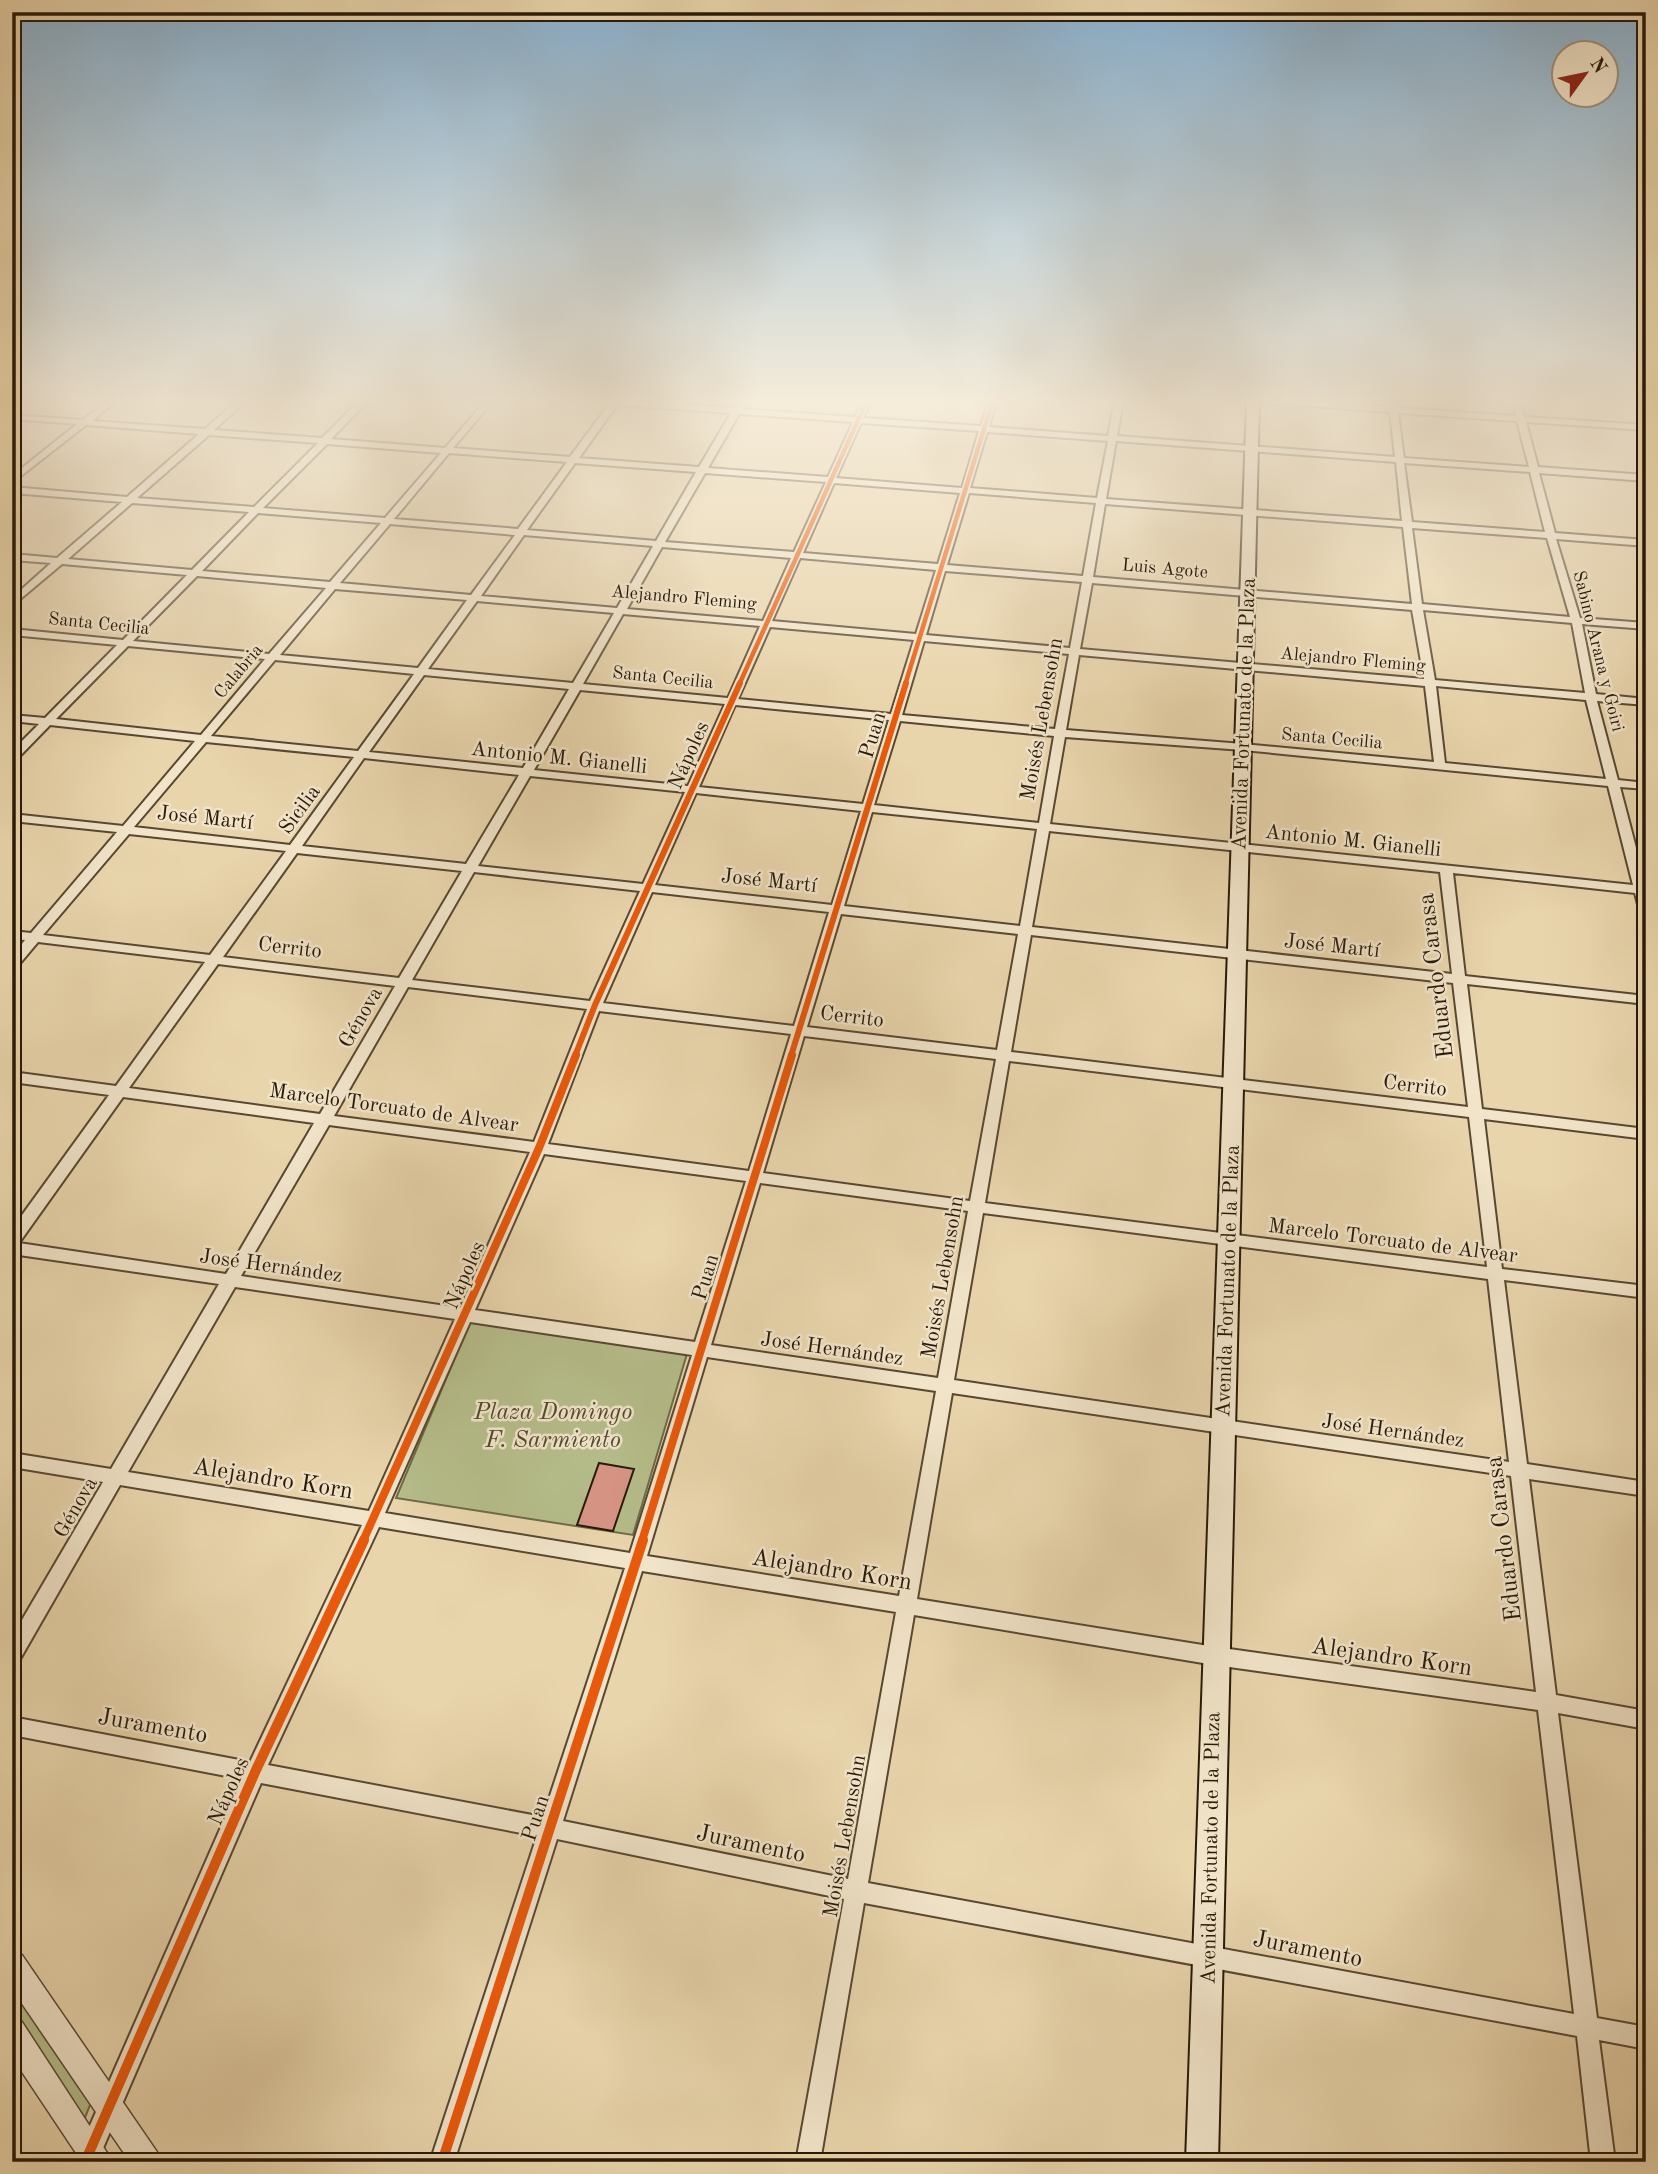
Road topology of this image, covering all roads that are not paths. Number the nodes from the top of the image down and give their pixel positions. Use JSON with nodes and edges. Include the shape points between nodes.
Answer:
{"nodes":[{"id":1,"x":128,"y":501,"type":"edge"},
{"id":2,"x":148,"y":501,"type":"edge"},
{"id":3,"x":265,"y":501,"type":"edge"},
{"id":4,"x":404,"y":501,"type":"edge"},
{"id":5,"x":543,"y":501,"type":"edge"},
{"id":6,"x":684,"y":501,"type":"edge"},
{"id":7,"x":821,"y":501,"type":"edge"},
{"id":8,"x":962,"y":501,"type":"edge"},
{"id":9,"x":1101,"y":501,"type":"edge"},
{"id":10,"x":1107,"y":501,"type":"edge"},
{"id":11,"x":1250,"y":501,"type":"edge"},
{"id":12,"x":1406,"y":501,"type":"edge"},
{"id":13,"x":1542,"y":501,"type":"edge"},
{"id":14,"x":257,"y":510,"type":"junction"},
{"id":15,"x":1250,"y":513,"type":"junction"},
{"id":16,"x":388,"y":521,"type":"junction"},
{"id":17,"x":1409,"y":525,"type":"junction"},
{"id":18,"x":521,"y":532,"type":"junction"},
{"id":19,"x":1551,"y":536,"type":"junction"},
{"id":20,"x":1646,"y":543,"type":"edge"},
{"id":21,"x":660,"y":544,"type":"junction"},
{"id":22,"x":797,"y":555,"type":"junction"},
{"id":23,"x":12,"y":557,"type":"edge"},
{"id":24,"x":60,"y":561,"type":"junction"},
{"id":25,"x":942,"y":567,"type":"junction"},
{"id":26,"x":196,"y":572,"type":"junction"},
{"id":27,"x":1087,"y":579,"type":"junction"},
{"id":28,"x":334,"y":584,"type":"junction"},
{"id":29,"x":1246,"y":593,"type":"junction"},
{"id":30,"x":475,"y":597,"type":"junction"},
{"id":31,"x":12,"y":603,"type":"edge"},
{"id":32,"x":1417,"y":607,"type":"junction"},
{"id":33,"x":621,"y":610,"type":"junction"},
{"id":34,"x":1576,"y":620,"type":"junction"},
{"id":35,"x":767,"y":622,"type":"junction"},
{"id":36,"x":1646,"y":626,"type":"edge"},
{"id":37,"x":12,"y":632,"type":"edge"},
{"id":38,"x":921,"y":636,"type":"junction"},
{"id":39,"x":126,"y":643,"type":"junction"},
{"id":40,"x":1075,"y":649,"type":"junction"},
{"id":41,"x":272,"y":657,"type":"junction"},
{"id":42,"x":1247,"y":667,"type":"junction"},
{"id":43,"x":421,"y":672,"type":"junction"},
{"id":44,"x":1430,"y":683,"type":"junction"},
{"id":45,"x":577,"y":687,"type":"junction"},
{"id":46,"x":1591,"y":697,"type":"junction"},
{"id":47,"x":731,"y":702,"type":"junction"},
{"id":48,"x":1646,"y":702,"type":"edge"},
{"id":49,"x":12,"y":718,"type":"edge"},
{"id":50,"x":896,"y":718,"type":"junction"},
{"id":51,"x":48,"y":722,"type":"junction"},
{"id":52,"x":1060,"y":733,"type":"junction"},
{"id":53,"x":203,"y":739,"type":"junction"},
{"id":54,"x":1242,"y":747,"type":"junction"},
{"id":55,"x":361,"y":755,"type":"junction"},
{"id":56,"x":12,"y":758,"type":"edge"},
{"id":57,"x":1440,"y":766,"type":"junction"},
{"id":58,"x":526,"y":773,"type":"junction"},
{"id":59,"x":1613,"y":783,"type":"junction"},
{"id":60,"x":1646,"y":786,"type":"edge"},
{"id":61,"x":692,"y":790,"type":"junction"},
{"id":62,"x":868,"y":808,"type":"junction"},
{"id":63,"x":12,"y":817,"type":"edge"},
{"id":64,"x":1043,"y":827,"type":"junction"},
{"id":65,"x":126,"y":830,"type":"junction"},
{"id":66,"x":1240,"y":847,"type":"junction"},
{"id":67,"x":294,"y":848,"type":"junction"},
{"id":68,"x":471,"y":868,"type":"junction"},
{"id":69,"x":1446,"y":869,"type":"junction"},
{"id":70,"x":648,"y":887,"type":"junction"},
{"id":71,"x":1643,"y":890,"type":"edge"},
{"id":72,"x":837,"y":908,"type":"junction"},
{"id":73,"x":1646,"y":912,"type":"edge"},
{"id":74,"x":1026,"y":932,"type":"junction"},
{"id":75,"x":12,"y":935,"type":"edge"},
{"id":76,"x":35,"y":937,"type":"junction"},
{"id":77,"x":1236,"y":956,"type":"junction"},
{"id":78,"x":215,"y":959,"type":"junction"},
{"id":79,"x":12,"y":964,"type":"edge"},
{"id":80,"x":1460,"y":980,"type":"junction"},
{"id":81,"x":404,"y":982,"type":"junction"},
{"id":82,"x":1646,"y":1000,"type":"edge"},
{"id":83,"x":595,"y":1005,"type":"junction"},
{"id":84,"x":799,"y":1031,"type":"junction"},
{"id":85,"x":1003,"y":1056,"type":"junction"},
{"id":86,"x":12,"y":1077,"type":"edge"},
{"id":87,"x":1233,"y":1084,"type":"junction"},
{"id":88,"x":120,"y":1091,"type":"junction"},
{"id":89,"x":1476,"y":1113,"type":"junction"},
{"id":90,"x":325,"y":1119,"type":"junction"},
{"id":91,"x":1646,"y":1134,"type":"edge"},
{"id":92,"x":539,"y":1148,"type":"junction"},
{"id":93,"x":754,"y":1177,"type":"junction"},
{"id":94,"x":976,"y":1207,"type":"junction"},
{"id":95,"x":12,"y":1241,"type":"edge"},
{"id":96,"x":1228,"y":1241,"type":"junction"},
{"id":97,"x":12,"y":1248,"type":"edge"},
{"id":98,"x":1495,"y":1274,"type":"junction"},
{"id":99,"x":231,"y":1280,"type":"junction"},
{"id":100,"x":1646,"y":1293,"type":"edge"},
{"id":101,"x":465,"y":1315,"type":"junction"},
{"id":102,"x":701,"y":1350,"type":"junction"},
{"id":103,"x":944,"y":1385,"type":"junction"},
{"id":104,"x":1223,"y":1427,"type":"junction"},
{"id":105,"x":12,"y":1460,"type":"edge"},
{"id":106,"x":1519,"y":1470,"type":"junction"},
{"id":107,"x":117,"y":1477,"type":"junction"},
{"id":108,"x":1646,"y":1489,"type":"edge"},
{"id":109,"x":374,"y":1519,"type":"junction"},
{"id":110,"x":636,"y":1562,"type":"junction"},
{"id":111,"x":906,"y":1605,"type":"junction"},
{"id":112,"x":12,"y":1655,"type":"edge"},
{"id":113,"x":1215,"y":1656,"type":"junction"},
{"id":114,"x":1547,"y":1702,"type":"junction"},
{"id":115,"x":1646,"y":1720,"type":"edge"},
{"id":116,"x":12,"y":1726,"type":"edge"},
{"id":117,"x":256,"y":1770,"type":"junction"},
{"id":118,"x":550,"y":1828,"type":"junction"},
{"id":119,"x":855,"y":1891,"type":"junction"},
{"id":120,"x":1208,"y":1956,"type":"junction"},
{"id":121,"x":12,"y":1965,"type":"edge"},
{"id":122,"x":1587,"y":2027,"type":"junction"},
{"id":123,"x":12,"y":2032,"type":"edge"},
{"id":124,"x":1646,"y":2038,"type":"edge"},
{"id":125,"x":110,"y":2107,"type":"junction"},
{"id":126,"x":92,"y":2158,"type":"edge"},
{"id":127,"x":445,"y":2161,"type":"edge"},
{"id":128,"x":147,"y":2162,"type":"edge"},
{"id":129,"x":807,"y":2162,"type":"edge"},
{"id":130,"x":1202,"y":2162,"type":"edge"},
{"id":131,"x":1603,"y":2162,"type":"edge"}],
"edges":[{"from":1,"to":24,"type":"street"},
{"from":2,"to":14,"type":"street","name":"Luis Agote"},
{"from":3,"to":14,"type":"street"},
{"from":4,"to":16,"type":"street","name":"Calabria"},
{"from":5,"to":18,"type":"street","name":"Sicilia"},
{"from":6,"to":21,"type":"street","name":"Génova"},
{"from":7,"to":22,"type":"street","name":"Nápoles"},
{"from":8,"to":25,"type":"street","name":"Puan"},
{"from":9,"to":27,"type":"street","name":"Moisés Lebensohn"},
{"from":10,"to":15,"type":"street"},
{"from":11,"to":15,"type":"main road","name":"Avenida Fortunato de la Plaza"},
{"from":12,"to":17,"type":"street"},
{"from":13,"to":19,"type":"street","name":"Sabino Arana y Goiri"},
{"from":14,"to":16,"type":"street","name":"Luis Agote"},
{"from":14,"to":26,"type":"street"},
{"from":15,"to":17,"type":"street"},
{"from":15,"to":29,"type":"main road","name":"Avenida Fortunato de la Plaza"},
{"from":16,"to":18,"type":"street","name":"Luis Agote"},
{"from":16,"to":28,"type":"street","name":"Calabria"},
{"from":17,"to":19,"type":"street"},
{"from":17,"to":32,"type":"street"},
{"from":18,"to":21,"type":"street","name":"Luis Agote"},
{"from":18,"to":30,"type":"street","name":"Sicilia"},
{"from":19,"to":20,"type":"street"},
{"from":19,"to":34,"type":"street","name":"Sabino Arana y Goiri"},
{"from":21,"to":22,"type":"street","name":"Luis Agote"},
{"from":21,"to":33,"type":"street","name":"Génova"},
{"from":22,"to":25,"type":"street","name":"Luis Agote"},
{"from":22,"to":35,"type":"street","name":"Nápoles"},
{"from":23,"to":24,"type":"street","name":"Alejandro Fleming"},
{"from":24,"to":26,"type":"street","name":"Alejandro Fleming"},
{"from":24,"to":31,"type":"street"},
{"from":25,"to":27,"type":"street","name":"Luis Agote"},
{"from":25,"to":38,"type":"street","name":"Puan"},
{"from":26,"to":28,"type":"street","name":"Alejandro Fleming"},
{"from":26,"to":39,"type":"street"},
{"from":27,"to":29,"type":"street","name":"Luis Agote"},
{"from":27,"to":40,"type":"street","name":"Moisés Lebensohn"},
{"from":28,"to":30,"type":"street","name":"Alejandro Fleming"},
{"from":28,"to":41,"type":"street","name":"Calabria"},
{"from":29,"to":32,"type":"street","name":"Luis Agote"},
{"from":29,"to":42,"type":"main road","name":"Avenida Fortunato de la Plaza"},
{"from":30,"to":33,"type":"street","name":"Alejandro Fleming"},
{"from":30,"to":43,"type":"street","name":"Sicilia"},
{"from":32,"to":34,"type":"street","name":"Luis Agote"},
{"from":32,"to":44,"type":"street"},
{"from":33,"to":35,"type":"street","name":"Alejandro Fleming"},
{"from":33,"to":45,"type":"street","name":"Génova"},
{"from":34,"to":36,"type":"street","name":"Luis Agote"},
{"from":34,"to":46,"type":"street","name":"Sabino Arana y Goiri"},
{"from":35,"to":38,"type":"street","name":"Alejandro Fleming"},
{"from":35,"to":47,"type":"street","name":"Nápoles"},
{"from":37,"to":39,"type":"street","name":"Santa Cecilia"},
{"from":38,"to":40,"type":"street","name":"Alejandro Fleming"},
{"from":38,"to":50,"type":"street","name":"Puan"},
{"from":39,"to":41,"type":"street","name":"Santa Cecilia"},
{"from":39,"to":51,"type":"street"},
{"from":40,"to":42,"type":"street","name":"Alejandro Fleming"},
{"from":40,"to":52,"type":"street","name":"Moisés Lebensohn"},
{"from":41,"to":43,"type":"street","name":"Santa Cecilia"},
{"from":41,"to":53,"type":"street","name":"Calabria"},
{"from":42,"to":44,"type":"street","name":"Alejandro Fleming"},
{"from":42,"to":54,"type":"main road","name":"Avenida Fortunato de la Plaza"},
{"from":43,"to":45,"type":"street","name":"Santa Cecilia"},
{"from":43,"to":55,"type":"street","name":"Sicilia"},
{"from":44,"to":46,"type":"street","name":"Alejandro Fleming"},
{"from":44,"to":57,"type":"street"},
{"from":45,"to":47,"type":"street","name":"Santa Cecilia"},
{"from":45,"to":58,"type":"street","name":"Génova"},
{"from":46,"to":48,"type":"street","name":"Alejandro Fleming"},
{"from":46,"to":59,"type":"street","name":"Sabino Arana y Goiri"},
{"from":47,"to":50,"type":"street","name":"Santa Cecilia"},
{"from":47,"to":61,"type":"street","name":"Nápoles"},
{"from":49,"to":51,"type":"street","name":"Antonio M. Gianelli"},
{"from":50,"to":52,"type":"street","name":"Santa Cecilia"},
{"from":50,"to":62,"type":"street","name":"Puan"},
{"from":51,"to":53,"type":"street","name":"Antonio M. Gianelli"},
{"from":51,"to":56,"type":"street"},
{"from":52,"to":54,"type":"street","name":"Santa Cecilia"},
{"from":52,"to":64,"type":"street","name":"Moisés Lebensohn"},
{"from":53,"to":55,"type":"street","name":"Antonio M. Gianelli"},
{"from":53,"to":65,"type":"street","name":"Calabria"},
{"from":54,"to":57,"type":"street","name":"Santa Cecilia"},
{"from":54,"to":66,"type":"main road","name":"Avenida Fortunato de la Plaza"},
{"from":55,"to":58,"type":"street","name":"Antonio M. Gianelli"},
{"from":55,"to":67,"type":"street","name":"Sicilia"},
{"from":57,"to":59,"type":"street","name":"Santa Cecilia"},
{"from":58,"to":61,"type":"street","name":"Antonio M. Gianelli"},
{"from":58,"to":68,"type":"street","name":"Génova"},
{"from":59,"to":60,"type":"street","name":"Santa Cecilia"},
{"from":59,"to":71,"type":"street","name":"Sabino Arana y Goiri"},
{"from":61,"to":62,"type":"street","name":"Antonio M. Gianelli"},
{"from":61,"to":70,"type":"street","name":"Nápoles"},
{"from":62,"to":64,"type":"street","name":"Antonio M. Gianelli"},
{"from":62,"to":72,"type":"street","name":"Puan"},
{"from":63,"to":65,"type":"street","name":"José Martí"},
{"from":64,"to":66,"type":"street","name":"Antonio M. Gianelli"},
{"from":64,"to":74,"type":"street","name":"Moisés Lebensohn"},
{"from":65,"to":67,"type":"street","name":"José Martí"},
{"from":65,"to":76,"type":"street","name":"Calabria"},
{"from":66,"to":69,"type":"street","name":"Antonio M. Gianelli"},
{"from":66,"to":77,"type":"main road","name":"Avenida Fortunato de la Plaza"},
{"from":67,"to":68,"type":"street","name":"José Martí"},
{"from":67,"to":78,"type":"street","name":"Sicilia"},
{"from":68,"to":70,"type":"street","name":"José Martí"},
{"from":68,"to":81,"type":"street","name":"Génova"},
{"from":69,"to":71,"type":"street","name":"Antonio M. Gianelli"},
{"from":69,"to":80,"type":"street","name":"Eduardo Carasa"},
{"from":70,"to":72,"type":"street","name":"José Martí"},
{"from":70,"to":83,"type":"street","name":"Nápoles"},
{"from":71,"to":73,"type":"street","name":"Sabino Arana y Goiri"},
{"from":72,"to":74,"type":"street","name":"José Martí"},
{"from":72,"to":84,"type":"street","name":"Puan"},
{"from":74,"to":77,"type":"street","name":"José Martí"},
{"from":74,"to":85,"type":"street","name":"Moisés Lebensohn"},
{"from":75,"to":76,"type":"street","name":"Cerrito"},
{"from":76,"to":78,"type":"street","name":"Cerrito"},
{"from":76,"to":79,"type":"street","name":"Calabria"},
{"from":77,"to":80,"type":"street","name":"José Martí"},
{"from":77,"to":87,"type":"main road","name":"Avenida Fortunato de la Plaza"},
{"from":78,"to":81,"type":"street","name":"Cerrito"},
{"from":78,"to":88,"type":"street","name":"Sicilia"},
{"from":80,"to":82,"type":"street","name":"José Martí"},
{"from":80,"to":89,"type":"street","name":"Eduardo Carasa"},
{"from":81,"to":83,"type":"street","name":"Cerrito"},
{"from":81,"to":90,"type":"street","name":"Génova"},
{"from":83,"to":84,"type":"street","name":"Cerrito"},
{"from":83,"to":92,"type":"street","name":"Nápoles"},
{"from":84,"to":85,"type":"street","name":"Cerrito"},
{"from":84,"to":93,"type":"street","name":"Puan"},
{"from":85,"to":87,"type":"street","name":"Cerrito"},
{"from":85,"to":94,"type":"street","name":"Moisés Lebensohn"},
{"from":86,"to":88,"type":"street","name":"Marcelo Torcuato de Alvear"},
{"from":87,"to":89,"type":"street","name":"Cerrito"},
{"from":87,"to":96,"type":"main road","name":"Avenida Fortunato de la Plaza"},
{"from":88,"to":90,"type":"street","name":"Marcelo Torcuato de Alvear"},
{"from":88,"to":95,"type":"street","name":"Sicilia"},
{"from":89,"to":91,"type":"street","name":"Cerrito"},
{"from":89,"to":98,"type":"street","name":"Eduardo Carasa"},
{"from":90,"to":92,"type":"street","name":"Marcelo Torcuato de Alvear"},
{"from":90,"to":99,"type":"street","name":"Génova"},
{"from":92,"to":93,"type":"street","name":"Marcelo Torcuato de Alvear"},
{"from":92,"to":101,"type":"street","name":"Nápoles"},
{"from":93,"to":94,"type":"street","name":"Marcelo Torcuato de Alvear"},
{"from":93,"to":102,"type":"street","name":"Puan"},
{"from":94,"to":96,"type":"street","name":"Marcelo Torcuato de Alvear"},
{"from":94,"to":103,"type":"street","name":"Moisés Lebensohn"},
{"from":96,"to":98,"type":"street","name":"Marcelo Torcuato de Alvear"},
{"from":96,"to":104,"type":"main road","name":"Avenida Fortunato de la Plaza"},
{"from":97,"to":99,"type":"street","name":"José Hernández"},
{"from":98,"to":100,"type":"street","name":"Marcelo Torcuato de Alvear"},
{"from":98,"to":106,"type":"street","name":"Eduardo Carasa"},
{"from":99,"to":101,"type":"street","name":"José Hernández"},
{"from":99,"to":107,"type":"street","name":"Génova"},
{"from":101,"to":102,"type":"street","name":"José Hernández"},
{"from":101,"to":109,"type":"street","name":"Nápoles"},
{"from":102,"to":103,"type":"street","name":"José Hernández"},
{"from":102,"to":110,"type":"street","name":"Puan"},
{"from":103,"to":104,"type":"street","name":"José Hernández"},
{"from":103,"to":111,"type":"street","name":"Moisés Lebensohn"},
{"from":104,"to":106,"type":"street","name":"José Hernández"},
{"from":104,"to":113,"type":"main road","name":"Avenida Fortunato de la Plaza"},
{"from":105,"to":107,"type":"street","name":"Alejandro Korn"},
{"from":106,"to":108,"type":"street","name":"José Hernández"},
{"from":106,"to":114,"type":"street","name":"Eduardo Carasa"},
{"from":107,"to":109,"type":"street","name":"Alejandro Korn"},
{"from":107,"to":112,"type":"street","name":"Génova"},
{"from":109,"to":110,"type":"street","name":"Alejandro Korn"},
{"from":109,"to":117,"type":"street","name":"Nápoles"},
{"from":110,"to":111,"type":"street","name":"Alejandro Korn"},
{"from":110,"to":118,"type":"street","name":"Puan"},
{"from":111,"to":113,"type":"street","name":"Alejandro Korn"},
{"from":111,"to":119,"type":"street","name":"Moisés Lebensohn"},
{"from":113,"to":114,"type":"street","name":"Alejandro Korn"},
{"from":113,"to":120,"type":"main road","name":"Avenida Fortunato de la Plaza"},
{"from":114,"to":115,"type":"street","name":"Alejandro Korn"},
{"from":114,"to":122,"type":"street","name":"Eduardo Carasa"},
{"from":116,"to":117,"type":"street","name":"Juramento"},
{"from":117,"to":118,"type":"street","name":"Juramento"},
{"from":117,"to":125,"type":"street","name":"Nápoles"},
{"from":118,"to":119,"type":"street","name":"Juramento"},
{"from":118,"to":127,"type":"street","name":"Puan"},
{"from":119,"to":120,"type":"street","name":"Juramento"},
{"from":119,"to":129,"type":"street","name":"Moisés Lebensohn"},
{"from":120,"to":122,"type":"street","name":"Juramento"},
{"from":120,"to":130,"type":"main road","name":"Avenida Fortunato de la Plaza"},
{"from":121,"to":125,"type":"street"},
{"from":122,"to":124,"type":"street","name":"Juramento"},
{"from":122,"to":131,"type":"street","name":"Eduardo Carasa"},
{"from":123,"to":126,"type":"street"},
{"from":125,"to":126,"type":"street","name":"Nápoles"},
{"from":125,"to":128,"type":"street"}]}
